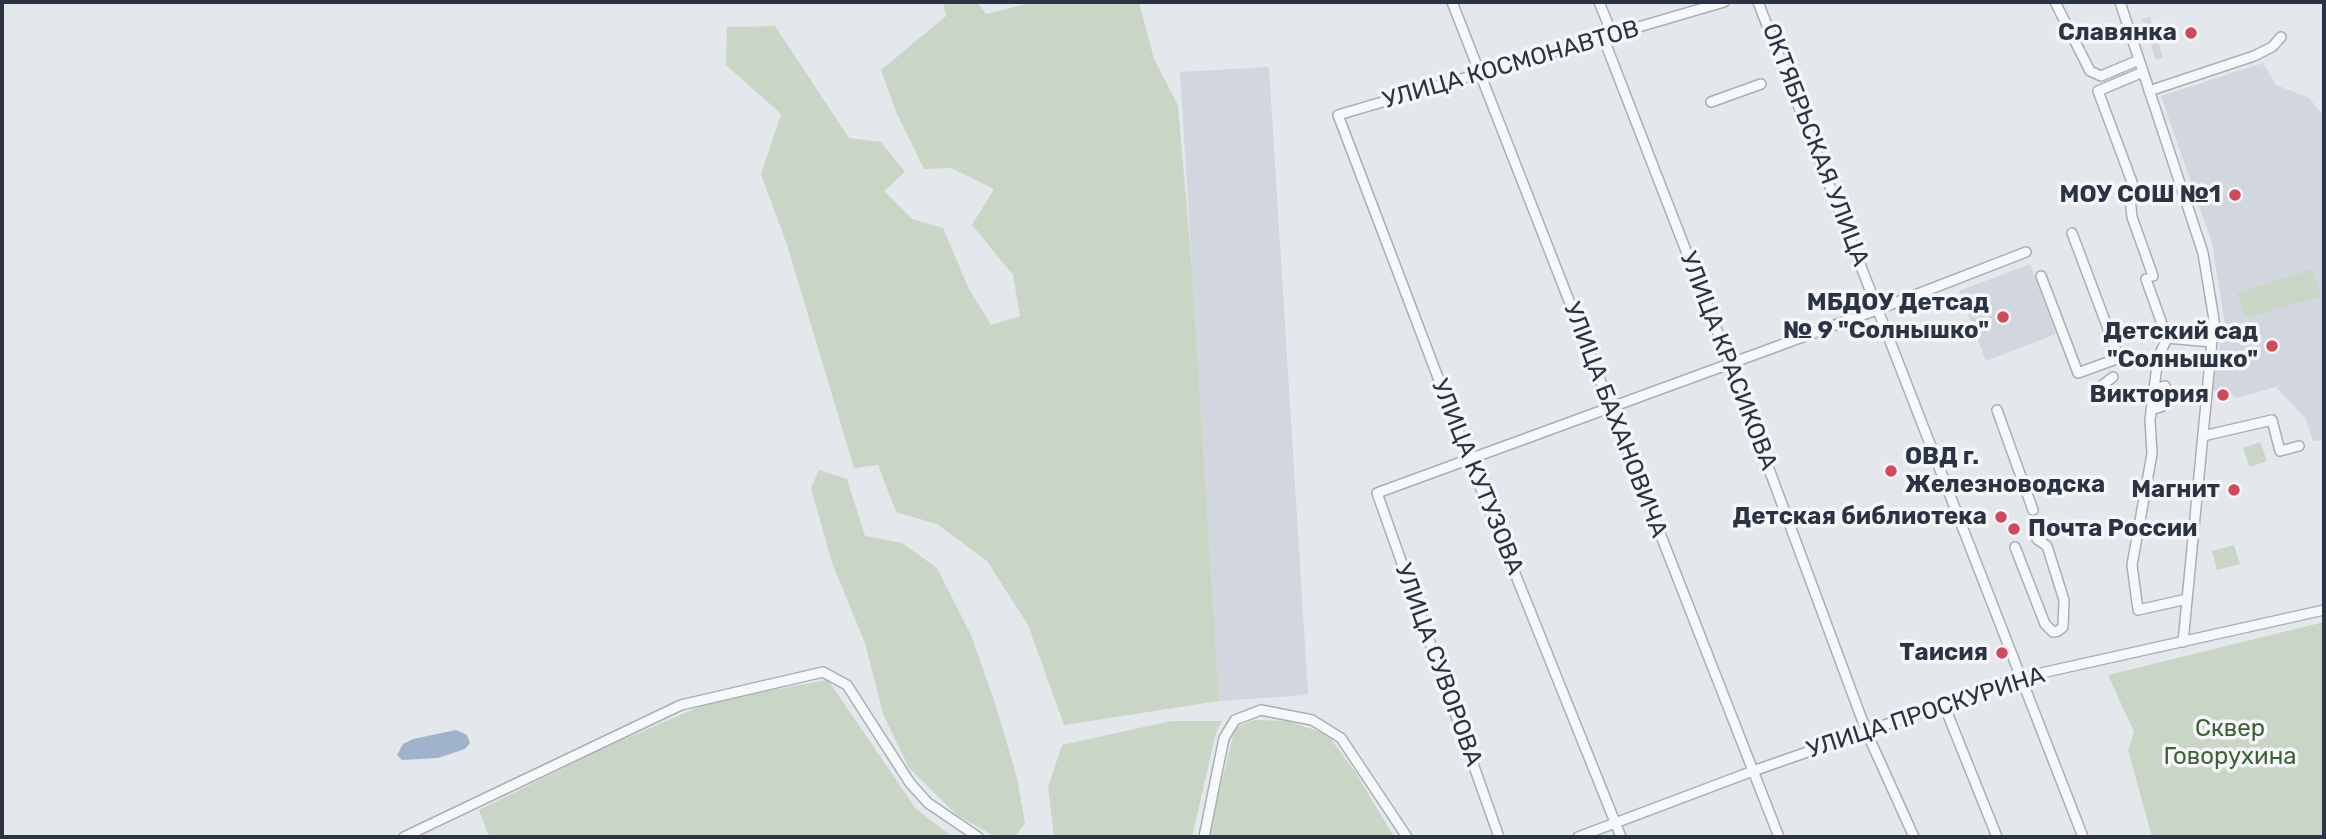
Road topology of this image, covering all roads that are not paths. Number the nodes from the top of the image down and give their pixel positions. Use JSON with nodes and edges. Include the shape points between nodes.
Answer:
{"nodes":[{"id":1,"x":1452,"y":2,"type":"edge"},
{"id":2,"x":1599,"y":2,"type":"edge"},
{"id":3,"x":1724,"y":2,"type":"edge"},
{"id":4,"x":1758,"y":2,"type":"edge"},
{"id":5,"x":2055,"y":2,"type":"edge"},
{"id":6,"x":2120,"y":2,"type":"edge"},
{"id":7,"x":1603,"y":37,"type":"junction"},
{"id":8,"x":2281,"y":37,"type":"dead end"},
{"id":9,"x":2139,"y":60,"type":"junction"},
{"id":10,"x":2143,"y":72,"type":"junction"},
{"id":11,"x":1480,"y":75,"type":"junction"},
{"id":12,"x":1761,"y":84,"type":"dead end"},
{"id":13,"x":2149,"y":91,"type":"junction"},
{"id":14,"x":1711,"y":102,"type":"dead end"},
{"id":15,"x":1338,"y":115,"type":"joint"},
{"id":16,"x":2072,"y":233,"type":"dead end"},
{"id":17,"x":2026,"y":252,"type":"dead end"},
{"id":18,"x":2041,"y":276,"type":"dead end"},
{"id":19,"x":1879,"y":309,"type":"junction"},
{"id":20,"x":2166,"y":338,"type":"junction"},
{"id":21,"x":2211,"y":342,"type":"junction"},
{"id":22,"x":1730,"y":365,"type":"junction"},
{"id":23,"x":2113,"y":377,"type":"dead end"},
{"id":24,"x":2165,"y":386,"type":"dead end"},
{"id":25,"x":2154,"y":389,"type":"junction"},
{"id":26,"x":2096,"y":390,"type":"dead end"},
{"id":27,"x":1609,"y":406,"type":"junction"},
{"id":28,"x":2163,"y":406,"type":"dead end"},
{"id":29,"x":2151,"y":410,"type":"junction"},
{"id":30,"x":1997,"y":414,"type":"dead end"},
{"id":31,"x":2203,"y":436,"type":"junction"},
{"id":32,"x":2299,"y":446,"type":"dead end"},
{"id":33,"x":1469,"y":459,"type":"junction"},
{"id":34,"x":2031,"y":507,"type":"dead end"},
{"id":35,"x":2037,"y":538,"type":"dead end"},
{"id":36,"x":2015,"y":547,"type":"dead end"},
{"id":37,"x":2187,"y":599,"type":"junction"},
{"id":38,"x":2324,"y":610,"type":"edge"},
{"id":39,"x":2183,"y":642,"type":"junction"},
{"id":40,"x":2019,"y":678,"type":"junction"},
{"id":41,"x":1944,"y":705,"type":"junction"},
{"id":42,"x":1867,"y":733,"type":"junction"},
{"id":43,"x":1753,"y":771,"type":"junction"},
{"id":44,"x":1616,"y":822,"type":"junction"},
{"id":45,"x":404,"y":837,"type":"edge"},
{"id":46,"x":978,"y":837,"type":"edge"},
{"id":47,"x":1204,"y":837,"type":"edge"},
{"id":48,"x":1407,"y":837,"type":"edge"},
{"id":49,"x":1499,"y":837,"type":"edge"},
{"id":50,"x":1578,"y":837,"type":"edge"},
{"id":51,"x":1621,"y":837,"type":"edge"},
{"id":52,"x":1779,"y":837,"type":"edge"},
{"id":53,"x":1914,"y":837,"type":"edge"},
{"id":54,"x":1997,"y":837,"type":"edge"},
{"id":55,"x":2083,"y":837,"type":"edge"}],
"edges":[{"from":1,"to":11,"type":"street","name":"УЛИЦА БАХАНОВИЧА"},
{"from":2,"to":7,"type":"street","name":"УЛИЦА КРАСИКОВА","via":[[1608,24]]},
{"from":3,"to":7,"type":"street","name":"УЛИЦА КОСМОНАВТОВ"},
{"from":4,"to":19,"type":"street","name":"ОКТЯБРЬСКАЯ УЛИЦА"},
{"from":5,"to":9,"type":"street","via":[[2090,71],[2101,76]]},
{"from":6,"to":9,"type":"street"},
{"from":7,"to":11,"type":"street","name":"УЛИЦА КОСМОНАВТОВ"},
{"from":7,"to":22,"type":"street","name":"УЛИЦА КРАСИКОВА"},
{"from":8,"to":13,"type":"street","via":[[2254,56]]},
{"from":9,"to":10,"type":"street"},
{"from":10,"to":13,"type":"street"},
{"from":10,"to":20,"type":"street","via":[[2098,91],[2131,185],[2132,217]]},
{"from":11,"to":15,"type":"street","name":"УЛИЦА КОСМОНАВТОВ"},
{"from":11,"to":27,"type":"street","name":"УЛИЦА БАХАНОВИЧА"},
{"from":12,"to":14,"type":"street"},
{"from":13,"to":21,"type":"street","via":[[2203,253],[2214,320]]},
{"from":15,"to":33,"type":"street","name":"УЛИЦА КУТУЗОВА"},
{"from":16,"to":18,"type":"street","via":[[2119,358],[2078,373]]},
{"from":17,"to":19,"type":"street"},
{"from":19,"to":22,"type":"street"},
{"from":19,"to":40,"type":"street","name":"ОКТЯБРЬСКАЯ УЛИЦА"},
{"from":20,"to":21,"type":"street"},
{"from":20,"to":25,"type":"street"},
{"from":21,"to":31,"type":"street"},
{"from":22,"to":27,"type":"street"},
{"from":22,"to":42,"type":"street","name":"УЛИЦА КРАСИКОВА"},
{"from":23,"to":26,"type":"street"},
{"from":24,"to":25,"type":"street"},
{"from":25,"to":29,"type":"street"},
{"from":27,"to":33,"type":"street"},
{"from":27,"to":43,"type":"street","name":"УЛИЦА БАХАНОВИЧА"},
{"from":28,"to":29,"type":"street"},
{"from":29,"to":37,"type":"street","via":[[2152,454],[2132,565],[2138,610]]},
{"from":30,"to":34,"type":"street"},
{"from":31,"to":32,"type":"street","via":[[2272,420],[2280,451]]},
{"from":31,"to":37,"type":"street"},
{"from":33,"to":44,"type":"street","name":"УЛИЦА КУТУЗОВА"},
{"from":33,"to":49,"type":"street","name":"УЛИЦА СУВОРОВА","via":[[1377,493]]},
{"from":35,"to":36,"type":"street","via":[[2047,547],[2064,600],[2063,627],[2058,631],[2045,624]]},
{"from":37,"to":39,"type":"street"},
{"from":38,"to":39,"type":"street","name":"УЛИЦА ПРОСКУРИНА"},
{"from":39,"to":40,"type":"street","name":"УЛИЦА ПРОСКУРИНА"},
{"from":40,"to":41,"type":"street","name":"УЛИЦА ПРОСКУРИНА"},
{"from":40,"to":55,"type":"street","name":"ОКТЯБРЬСКАЯ УЛИЦА"},
{"from":41,"to":42,"type":"street","name":"УЛИЦА ПРОСКУРИНА"},
{"from":41,"to":54,"type":"street"},
{"from":42,"to":43,"type":"street","name":"УЛИЦА ПРОСКУРИНА"},
{"from":42,"to":53,"type":"street","name":"УЛИЦА КРАСИКОВА"},
{"from":43,"to":44,"type":"street","name":"УЛИЦА ПРОСКУРИНА"},
{"from":43,"to":52,"type":"street","name":"УЛИЦА БАХАНОВИЧА"},
{"from":44,"to":50,"type":"street","name":"УЛИЦА ПРОСКУРИНА"},
{"from":44,"to":51,"type":"street","name":"УЛИЦА КУТУЗОВА"},
{"from":45,"to":46,"type":"street","via":[[681,705],[823,672],[847,685],[910,783],[928,803]]},
{"from":47,"to":48,"type":"street","via":[[1224,738],[1236,720],[1261,710],[1312,720],[1341,738]]}]}
